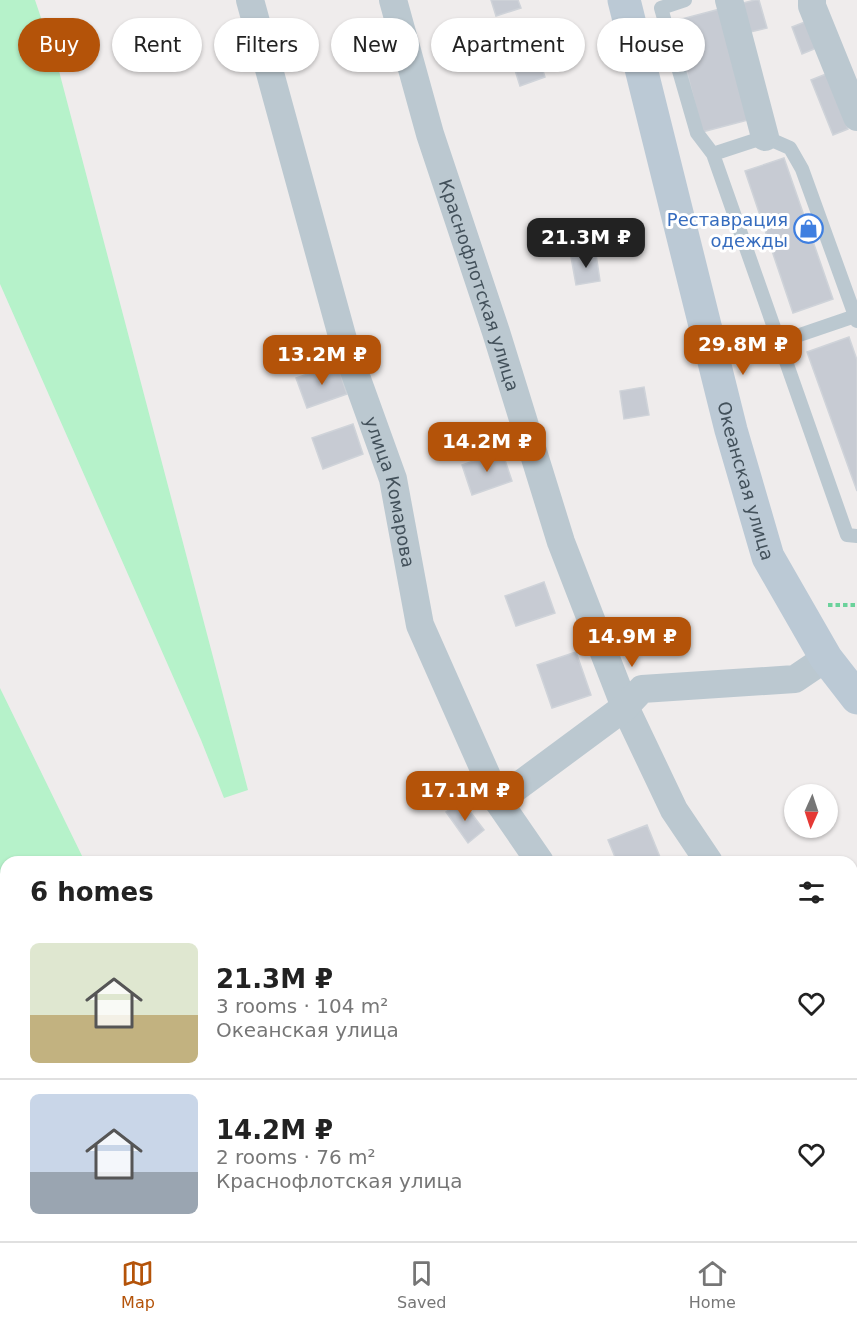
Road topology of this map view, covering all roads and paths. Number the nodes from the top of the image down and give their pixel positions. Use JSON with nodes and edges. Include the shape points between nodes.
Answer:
{"nodes":[{"id":1,"x":250,"y":0,"type":"edge"},
{"id":2,"x":393,"y":0,"type":"edge"},
{"id":3,"x":624,"y":0,"type":"edge"},
{"id":4,"x":685,"y":0,"type":"edge"},
{"id":5,"x":729,"y":0,"type":"edge"},
{"id":6,"x":812,"y":0,"type":"edge"},
{"id":7,"x":628,"y":18,"type":"edge"},
{"id":8,"x":665,"y":18,"type":"edge"},
{"id":9,"x":641,"y":72,"type":"edge"},
{"id":10,"x":679,"y":72,"type":"edge"},
{"id":11,"x":857,"y":117,"type":"edge"},
{"id":12,"x":765,"y":137,"type":"junction"},
{"id":13,"x":713,"y":154,"type":"junction"},
{"id":14,"x":856,"y":318,"type":"edge"},
{"id":15,"x":779,"y":342,"type":"junction"},
{"id":16,"x":857,"y":536,"type":"edge"},
{"id":17,"x":857,"y":605,"type":"edge"},
{"id":18,"x":827,"y":606,"type":"dead end"},
{"id":19,"x":826,"y":658,"type":"junction"},
{"id":20,"x":857,"y":698,"type":"edge"},
{"id":21,"x":625,"y":707,"type":"junction"},
{"id":22,"x":498,"y":801,"type":"junction"},
{"id":23,"x":536,"y":856,"type":"edge"},
{"id":24,"x":705,"y":856,"type":"edge"}],
"edges":[{"from":1,"to":22,"type":"street","name":"улица Комарова","via":[[344,343],[393,479],[420,625]]},
{"from":2,"to":21,"type":"street","name":"Краснофлотская улица","via":[[430,134],[561,542]]},
{"from":3,"to":7,"type":"main road","name":"Океанская улица"},
{"from":4,"to":8,"type":"lane","via":[[662,8]]},
{"from":5,"to":12,"type":"street"},
{"from":6,"to":11,"type":"street"},
{"from":9,"to":19,"type":"main road","name":"Океанская улица","via":[[730,430],[768,557]]},
{"from":10,"to":13,"type":"lane","via":[[697,133]]},
{"from":12,"to":13,"type":"lane"},
{"from":12,"to":14,"type":"lane","via":[[790,148],[802,169]]},
{"from":13,"to":15,"type":"lane"},
{"from":14,"to":15,"type":"lane"},
{"from":15,"to":16,"type":"lane","via":[[847,535]]},
{"from":17,"to":18,"type":"path"},
{"from":19,"to":20,"type":"main road","name":"Океанская улица"},
{"from":19,"to":21,"type":"street","via":[[795,679],[642,688]]},
{"from":21,"to":22,"type":"street"},
{"from":21,"to":24,"type":"street","name":"Краснофлотская улица","via":[[674,810]]},
{"from":22,"to":23,"type":"street","name":"улица Комарова"}]}
